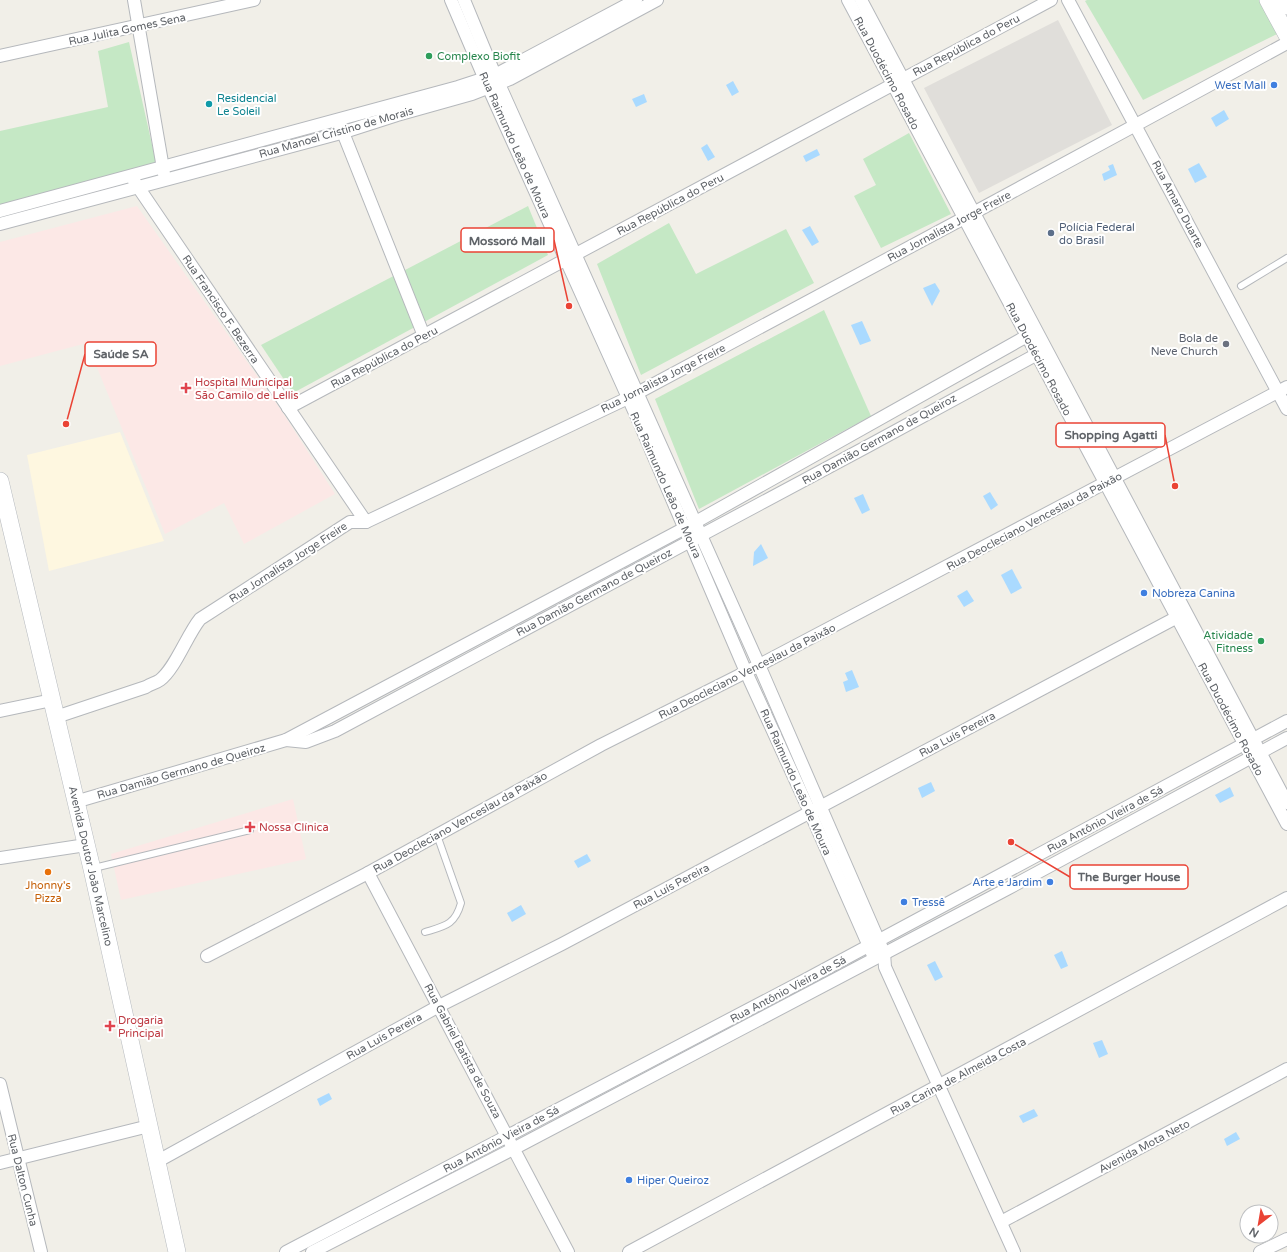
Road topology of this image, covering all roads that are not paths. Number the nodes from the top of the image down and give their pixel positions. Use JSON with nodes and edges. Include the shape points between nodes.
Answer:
{"nodes":[{"id":1,"x":134,"y":0,"type":"edge"},
{"id":2,"x":142,"y":0,"type":"edge"},
{"id":3,"x":254,"y":0,"type":"edge"},
{"id":4,"x":451,"y":0,"type":"edge"},
{"id":5,"x":464,"y":0,"type":"edge"},
{"id":6,"x":636,"y":0,"type":"edge"},
{"id":7,"x":657,"y":0,"type":"edge"},
{"id":8,"x":848,"y":0,"type":"edge"},
{"id":9,"x":861,"y":0,"type":"edge"},
{"id":10,"x":1051,"y":0,"type":"edge"},
{"id":11,"x":1068,"y":0,"type":"edge"},
{"id":12,"x":1268,"y":0,"type":"edge"},
{"id":13,"x":1284,"y":0,"type":"edge"},
{"id":14,"x":1287,"y":6,"type":"edge"},
{"id":15,"x":143,"y":25,"type":"junction"},
{"id":16,"x":1287,"y":35,"type":"edge"},
{"id":17,"x":1287,"y":43,"type":"edge"},
{"id":18,"x":0,"y":56,"type":"edge"},
{"id":19,"x":899,"y":81,"type":"junction"},
{"id":20,"x":492,"y":82,"type":"junction"},
{"id":21,"x":338,"y":119,"type":"junction"},
{"id":22,"x":1135,"y":125,"type":"junction"},
{"id":23,"x":341,"y":133,"type":"junction"},
{"id":24,"x":168,"y":172,"type":"junction"},
{"id":25,"x":134,"y":181,"type":"junction"},
{"id":26,"x":0,"y":211,"type":"edge"},
{"id":27,"x":969,"y":215,"type":"junction"},
{"id":28,"x":0,"y":224,"type":"edge"},
{"id":29,"x":571,"y":257,"type":"junction"},
{"id":30,"x":1287,"y":258,"type":"edge"},
{"id":31,"x":1241,"y":286,"type":"dead end"},
{"id":32,"x":1031,"y":333,"type":"junction"},
{"id":33,"x":424,"y":336,"type":"junction"},
{"id":34,"x":1041,"y":351,"type":"junction"},
{"id":35,"x":1282,"y":389,"type":"edge"},
{"id":36,"x":632,"y":395,"type":"junction"},
{"id":37,"x":288,"y":408,"type":"junction"},
{"id":38,"x":1287,"y":409,"type":"edge"},
{"id":39,"x":0,"y":481,"type":"edge"},
{"id":40,"x":1110,"y":482,"type":"junction"},
{"id":41,"x":366,"y":522,"type":"junction"},
{"id":42,"x":690,"y":526,"type":"junction"},
{"id":43,"x":696,"y":538,"type":"junction"},
{"id":44,"x":1181,"y":614,"type":"junction"},
{"id":45,"x":498,"y":626,"type":"junction"},
{"id":46,"x":505,"y":640,"type":"junction"},
{"id":47,"x":759,"y":665,"type":"junction"},
{"id":48,"x":746,"y":672,"type":"junction"},
{"id":49,"x":52,"y":700,"type":"junction"},
{"id":50,"x":0,"y":711,"type":"edge"},
{"id":51,"x":56,"y":717,"type":"junction"},
{"id":52,"x":1287,"y":721,"type":"edge"},
{"id":53,"x":1287,"y":738,"type":"edge"},
{"id":54,"x":286,"y":740,"type":"junction"},
{"id":55,"x":1249,"y":742,"type":"junction"},
{"id":56,"x":1256,"y":754,"type":"junction"},
{"id":57,"x":75,"y":802,"type":"junction"},
{"id":58,"x":1287,"y":803,"type":"edge"},
{"id":59,"x":815,"y":809,"type":"junction"},
{"id":60,"x":1287,"y":824,"type":"edge"},
{"id":61,"x":250,"y":830,"type":"dead end"},
{"id":62,"x":437,"y":835,"type":"junction"},
{"id":63,"x":86,"y":846,"type":"junction"},
{"id":64,"x":0,"y":858,"type":"edge"},
{"id":65,"x":92,"y":869,"type":"junction"},
{"id":66,"x":368,"y":873,"type":"junction"},
{"id":67,"x":1287,"y":898,"type":"edge"},
{"id":68,"x":425,"y":932,"type":"dead end"},
{"id":69,"x":874,"y":943,"type":"junction"},
{"id":70,"x":207,"y":956,"type":"dead end"},
{"id":71,"x":879,"y":956,"type":"junction"},
{"id":72,"x":439,"y":1006,"type":"junction"},
{"id":73,"x":1287,"y":1069,"type":"edge"},
{"id":74,"x":0,"y":1084,"type":"edge"},
{"id":75,"x":939,"y":1087,"type":"junction"},
{"id":76,"x":149,"y":1126,"type":"junction"},
{"id":77,"x":508,"y":1135,"type":"junction"},
{"id":78,"x":515,"y":1148,"type":"junction"},
{"id":79,"x":18,"y":1158,"type":"junction"},
{"id":80,"x":158,"y":1161,"type":"junction"},
{"id":81,"x":0,"y":1163,"type":"edge"},
{"id":82,"x":346,"y":1221,"type":"junction"},
{"id":83,"x":1001,"y":1222,"type":"junction"},
{"id":84,"x":351,"y":1232,"type":"junction"},
{"id":85,"x":1287,"y":1239,"type":"edge"},
{"id":86,"x":41,"y":1252,"type":"edge"},
{"id":87,"x":177,"y":1252,"type":"edge"},
{"id":88,"x":286,"y":1252,"type":"edge"},
{"id":89,"x":312,"y":1252,"type":"edge"},
{"id":90,"x":568,"y":1252,"type":"edge"},
{"id":91,"x":629,"y":1252,"type":"edge"},
{"id":92,"x":1014,"y":1252,"type":"edge"},
{"id":93,"x":1260,"y":1252,"type":"edge"}],
"edges":[{"from":1,"to":15,"type":"street"},
{"from":2,"to":15,"type":"street"},
{"from":3,"to":15,"type":"street","name":"Rua Julita Gomes Sena"},
{"from":4,"to":20,"type":"street","name":"Rua Raimundo Leão de Moura"},
{"from":5,"to":20,"type":"street","name":"Rua Raimundo Leão de Moura"},
{"from":6,"to":20,"type":"street","name":"Rua Manoel Cristino de Morais"},
{"from":7,"to":20,"type":"street","name":"Rua Manoel Cristino de Morais"},
{"from":8,"to":19,"type":"street","name":"Rua Duodécimo Rosado"},
{"from":9,"to":19,"type":"street","name":"Rua Duodécimo Rosado"},
{"from":10,"to":19,"type":"street","name":"Rua República do Peru"},
{"from":11,"to":22,"type":"street","name":"Rua Amaro Duarte"},
{"from":12,"to":16,"type":"street"},
{"from":13,"to":14,"type":"street"},
{"from":15,"to":18,"type":"street","name":"Rua Julita Gomes Sena"},
{"from":15,"to":24,"type":"street"},
{"from":17,"to":22,"type":"street","name":"Rua Jornalista Jorge Freire"},
{"from":19,"to":27,"type":"street","name":"Rua Duodécimo Rosado"},
{"from":19,"to":29,"type":"street","name":"Rua República do Peru"},
{"from":20,"to":21,"type":"street","name":"Rua Manoel Cristino de Morais"},
{"from":20,"to":23,"type":"street","name":"Rua Manoel Cristino de Morais"},
{"from":20,"to":29,"type":"street","name":"Rua Raimundo Leão de Moura"},
{"from":21,"to":23,"type":"street"},
{"from":21,"to":24,"type":"street","name":"Rua Manoel Cristino de Morais"},
{"from":22,"to":27,"type":"street","name":"Rua Jornalista Jorge Freire"},
{"from":22,"to":35,"type":"street","name":"Rua Amaro Duarte"},
{"from":23,"to":24,"type":"street","name":"Rua Manoel Cristino de Morais"},
{"from":23,"to":33,"type":"street"},
{"from":24,"to":25,"type":"street","name":"Rua Manoel Cristino de Morais"},
{"from":25,"to":26,"type":"street","name":"Rua Manoel Cristino de Morais"},
{"from":25,"to":28,"type":"street","name":"Rua Manoel Cristino de Morais"},
{"from":25,"to":37,"type":"street","name":"Rua Francisco F. Bezerra"},
{"from":27,"to":32,"type":"street","name":"Rua Duodécimo Rosado"},
{"from":27,"to":36,"type":"street","name":"Rua Jornalista Jorge Freire"},
{"from":29,"to":33,"type":"street","name":"Rua República do Peru"},
{"from":29,"to":36,"type":"street","name":"Rua Raimundo Leão de Moura"},
{"from":30,"to":31,"type":"lane"},
{"from":32,"to":34,"type":"street","name":"Rua Duodécimo Rosado"},
{"from":32,"to":42,"type":"street","name":"Rua Damião Germano de Queiroz"},
{"from":33,"to":37,"type":"street","name":"Rua República do Peru"},
{"from":34,"to":40,"type":"street","name":"Rua Duodécimo Rosado"},
{"from":34,"to":43,"type":"street","name":"Rua Damião Germano de Queiroz"},
{"from":35,"to":38,"type":"street","name":"Rua Amaro Duarte"},
{"from":35,"to":40,"type":"street","name":"Rua Deocleciano Venceslau da Paixão"},
{"from":36,"to":41,"type":"street","name":"Rua Jornalista Jorge Freire"},
{"from":36,"to":42,"type":"street","name":"Rua Raimundo Leão de Moura"},
{"from":37,"to":41,"type":"street","name":"Rua Francisco F. Bezerra"},
{"from":39,"to":49,"type":"street","name":"Avenida Doutor João Marcelino"},
{"from":40,"to":44,"type":"street","name":"Rua Duodécimo Rosado"},
{"from":40,"to":47,"type":"street","name":"Rua Deocleciano Venceslau da Paixão"},
{"from":41,"to":51,"type":"street","name":"Rua Jornalista Jorge Freire","via":[[350,522],[200,619],[190,631],[167,673],[160,680]]},
{"from":42,"to":43,"type":"street","name":"Rua Raimundo Leão de Moura"},
{"from":42,"to":45,"type":"street","name":"Rua Damião Germano de Queiroz"},
{"from":43,"to":46,"type":"street","name":"Rua Damião Germano de Queiroz"},
{"from":43,"to":47,"type":"street","name":"Rua Raimundo Leão de Moura"},
{"from":43,"to":48,"type":"street","name":"Rua Raimundo Leão de Moura"},
{"from":44,"to":55,"type":"street","name":"Rua Duodécimo Rosado"},
{"from":44,"to":59,"type":"street","name":"Rua Luís Pereira"},
{"from":45,"to":46,"type":"street"},
{"from":45,"to":54,"type":"street","name":"Rua Damião Germano de Queiroz"},
{"from":46,"to":54,"type":"street","name":"Rua Damião Germano de Queiroz","via":[[335,731],[306,742]]},
{"from":47,"to":48,"type":"street","name":"Rua Deocleciano Venceslau da Paixão"},
{"from":47,"to":59,"type":"street","name":"Rua Raimundo Leão de Moura"},
{"from":48,"to":59,"type":"street","name":"Rua Raimundo Leão de Moura"},
{"from":48,"to":62,"type":"street","name":"Rua Deocleciano Venceslau da Paixão","via":[[601,745]]},
{"from":49,"to":50,"type":"street"},
{"from":49,"to":51,"type":"street","name":"Avenida Doutor João Marcelino"},
{"from":51,"to":57,"type":"street","name":"Avenida Doutor João Marcelino"},
{"from":52,"to":55,"type":"street","name":"Rua Antônio Vieira de Sá"},
{"from":53,"to":56,"type":"street","name":"Rua Antônio Vieira de Sá"},
{"from":54,"to":57,"type":"street","name":"Rua Damião Germano de Queiroz"},
{"from":55,"to":56,"type":"street","name":"Rua Duodécimo Rosado"},
{"from":55,"to":69,"type":"street","name":"Rua Antônio Vieira de Sá"},
{"from":56,"to":58,"type":"street","name":"Rua Duodécimo Rosado"},
{"from":56,"to":60,"type":"street","name":"Rua Duodécimo Rosado"},
{"from":56,"to":71,"type":"street","name":"Rua Antônio Vieira de Sá"},
{"from":57,"to":63,"type":"street","name":"Avenida Doutor João Marcelino"},
{"from":59,"to":69,"type":"street","name":"Rua Raimundo Leão de Moura"},
{"from":59,"to":72,"type":"street","name":"Rua Luís Pereira","via":[[562,944]]},
{"from":61,"to":65,"type":"lane"},
{"from":62,"to":66,"type":"street","name":"Rua Deocleciano Venceslau da Paixão"},
{"from":62,"to":68,"type":"lane","via":[[461,903],[452,922]]},
{"from":63,"to":64,"type":"street"},
{"from":63,"to":65,"type":"street","name":"Avenida Doutor João Marcelino"},
{"from":65,"to":76,"type":"street","name":"Avenida Doutor João Marcelino"},
{"from":66,"to":70,"type":"street","name":"Rua Deocleciano Venceslau da Paixão"},
{"from":66,"to":72,"type":"street","name":"Rua Gabriel Batista de Souza"},
{"from":67,"to":75,"type":"street","name":"Rua Carina de Almeida Costa"},
{"from":69,"to":71,"type":"street","name":"Rua Raimundo Leão de Moura"},
{"from":69,"to":77,"type":"street","name":"Rua Antônio Vieira de Sá"},
{"from":71,"to":75,"type":"street"},
{"from":71,"to":78,"type":"street","name":"Rua Antônio Vieira de Sá"},
{"from":72,"to":77,"type":"street","name":"Rua Gabriel Batista de Souza"},
{"from":72,"to":80,"type":"street","name":"Rua Luís Pereira"},
{"from":73,"to":83,"type":"street","name":"Avenida Mota Neto"},
{"from":74,"to":79,"type":"street","name":"Rua Dalton Cunha"},
{"from":75,"to":83,"type":"street"},
{"from":75,"to":91,"type":"street","name":"Rua Carina de Almeida Costa"},
{"from":76,"to":79,"type":"street"},
{"from":76,"to":80,"type":"street","name":"Avenida Doutor João Marcelino"},
{"from":77,"to":78,"type":"street","name":"Rua Gabriel Batista de Souza"},
{"from":77,"to":82,"type":"street","name":"Rua Antônio Vieira de Sá"},
{"from":78,"to":84,"type":"street","name":"Rua Antônio Vieira de Sá"},
{"from":78,"to":90,"type":"street","name":"Rua Gabriel Batista de Souza"},
{"from":79,"to":81,"type":"street"},
{"from":79,"to":86,"type":"street","name":"Rua Dalton Cunha"},
{"from":80,"to":87,"type":"street","name":"Avenida Doutor João Marcelino"},
{"from":82,"to":84,"type":"street"},
{"from":82,"to":88,"type":"street","name":"Rua Antônio Vieira de Sá"},
{"from":83,"to":92,"type":"street"},
{"from":84,"to":89,"type":"street","name":"Rua Antônio Vieira de Sá"},
{"from":85,"to":93,"type":"street"}]}
